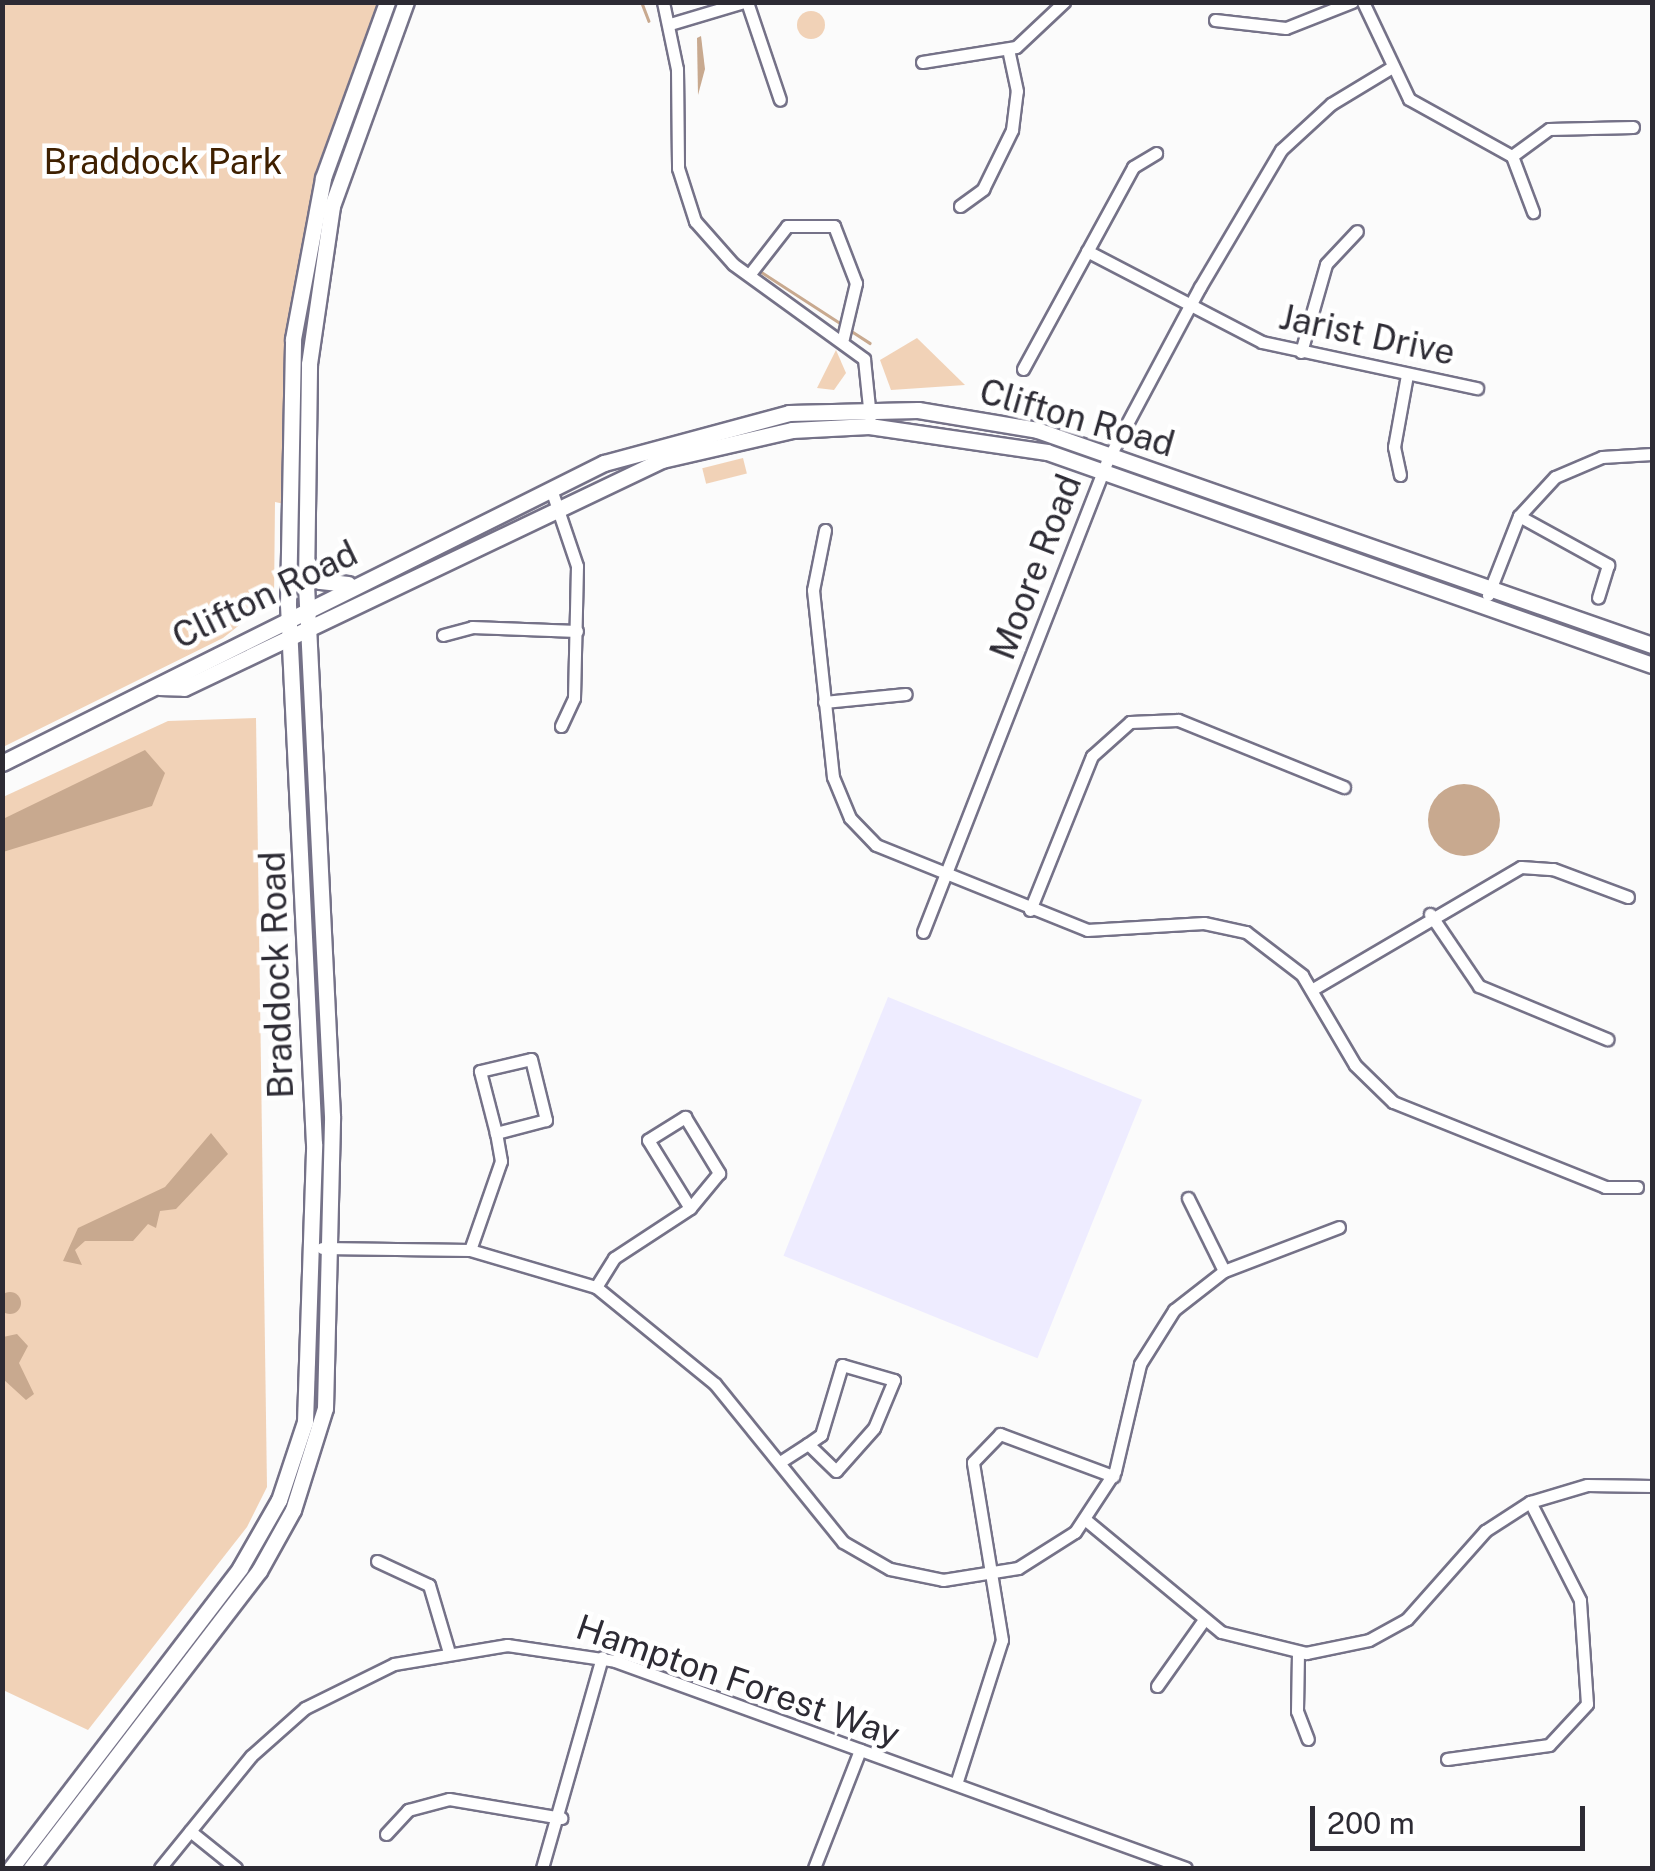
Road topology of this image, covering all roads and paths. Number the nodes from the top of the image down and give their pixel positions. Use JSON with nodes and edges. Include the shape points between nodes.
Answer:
{"nodes":[{"id":1,"x":387,"y":2,"type":"edge"},
{"id":2,"x":406,"y":2,"type":"edge"},
{"id":3,"x":663,"y":2,"type":"edge"},
{"id":4,"x":746,"y":2,"type":"edge"},
{"id":5,"x":1064,"y":2,"type":"edge"},
{"id":6,"x":1352,"y":2,"type":"edge"},
{"id":7,"x":1362,"y":2,"type":"edge"},
{"id":8,"x":1215,"y":20,"type":"dead end"},
{"id":9,"x":670,"y":24,"type":"junction"},
{"id":10,"x":1008,"y":49,"type":"junction"},
{"id":11,"x":922,"y":62,"type":"dead end"},
{"id":12,"x":1392,"y":67,"type":"junction"},
{"id":13,"x":780,"y":100,"type":"dead end"},
{"id":14,"x":1634,"y":127,"type":"dead end"},
{"id":15,"x":1156,"y":154,"type":"dead end"},
{"id":16,"x":1512,"y":156,"type":"junction"},
{"id":17,"x":960,"y":206,"type":"dead end"},
{"id":18,"x":1533,"y":212,"type":"dead end"},
{"id":19,"x":1357,"y":231,"type":"dead end"},
{"id":20,"x":1087,"y":252,"type":"junction"},
{"id":21,"x":748,"y":275,"type":"junction"},
{"id":22,"x":1190,"y":305,"type":"junction"},
{"id":23,"x":843,"y":338,"type":"junction"},
{"id":24,"x":1302,"y":352,"type":"junction"},
{"id":25,"x":1023,"y":369,"type":"dead end"},
{"id":26,"x":1407,"y":375,"type":"junction"},
{"id":27,"x":1477,"y":388,"type":"dead end"},
{"id":28,"x":870,"y":408,"type":"junction"},
{"id":29,"x":869,"y":426,"type":"junction"},
{"id":30,"x":1110,"y":454,"type":"junction"},
{"id":31,"x":1652,"y":454,"type":"edge"},
{"id":32,"x":1103,"y":470,"type":"junction"},
{"id":33,"x":1400,"y":475,"type":"dead end"},
{"id":34,"x":551,"y":489,"type":"junction"},
{"id":35,"x":558,"y":506,"type":"junction"},
{"id":36,"x":1519,"y":516,"type":"junction"},
{"id":37,"x":825,"y":530,"type":"dead end"},
{"id":38,"x":306,"y":560,"type":"junction"},
{"id":39,"x":366,"y":579,"type":"junction"},
{"id":40,"x":1490,"y":589,"type":"junction"},
{"id":41,"x":1598,"y":598,"type":"dead end"},
{"id":42,"x":1484,"y":606,"type":"junction"},
{"id":43,"x":307,"y":608,"type":"junction"},
{"id":44,"x":288,"y":618,"type":"junction"},
{"id":45,"x":308,"y":628,"type":"junction"},
{"id":46,"x":576,"y":631,"type":"junction"},
{"id":47,"x":443,"y":635,"type":"dead end"},
{"id":48,"x":290,"y":638,"type":"junction"},
{"id":49,"x":1652,"y":645,"type":"edge"},
{"id":50,"x":1652,"y":665,"type":"edge"},
{"id":51,"x":159,"y":687,"type":"junction"},
{"id":52,"x":906,"y":694,"type":"dead end"},
{"id":53,"x":824,"y":702,"type":"junction"},
{"id":54,"x":561,"y":726,"type":"dead end"},
{"id":55,"x":2,"y":762,"type":"edge"},
{"id":56,"x":1344,"y":786,"type":"dead end"},
{"id":57,"x":944,"y":876,"type":"junction"},
{"id":58,"x":1628,"y":897,"type":"dead end"},
{"id":59,"x":1030,"y":910,"type":"junction"},
{"id":60,"x":1430,"y":914,"type":"junction"},
{"id":61,"x":923,"y":932,"type":"dead end"},
{"id":62,"x":1312,"y":989,"type":"junction"},
{"id":63,"x":1607,"y":1039,"type":"dead end"},
{"id":64,"x":496,"y":1133,"type":"junction"},
{"id":65,"x":1638,"y":1186,"type":"dead end"},
{"id":66,"x":1188,"y":1198,"type":"dead end"},
{"id":67,"x":690,"y":1208,"type":"junction"},
{"id":68,"x":1339,"y":1227,"type":"dead end"},
{"id":69,"x":313,"y":1248,"type":"junction"},
{"id":70,"x":332,"y":1248,"type":"junction"},
{"id":71,"x":470,"y":1250,"type":"junction"},
{"id":72,"x":1224,"y":1271,"type":"junction"},
{"id":73,"x":596,"y":1287,"type":"junction"},
{"id":74,"x":808,"y":1444,"type":"junction"},
{"id":75,"x":780,"y":1462,"type":"junction"},
{"id":76,"x":1113,"y":1476,"type":"junction"},
{"id":77,"x":1652,"y":1486,"type":"edge"},
{"id":78,"x":1530,"y":1502,"type":"junction"},
{"id":79,"x":1087,"y":1521,"type":"junction"},
{"id":80,"x":377,"y":1561,"type":"dead end"},
{"id":81,"x":998,"y":1575,"type":"junction"},
{"id":82,"x":1203,"y":1621,"type":"junction"},
{"id":83,"x":448,"y":1649,"type":"junction"},
{"id":84,"x":1298,"y":1653,"type":"junction"},
{"id":85,"x":602,"y":1657,"type":"junction"},
{"id":86,"x":1157,"y":1686,"type":"dead end"},
{"id":87,"x":1308,"y":1739,"type":"dead end"},
{"id":88,"x":860,"y":1750,"type":"junction"},
{"id":89,"x":1447,"y":1760,"type":"dead end"},
{"id":90,"x":956,"y":1784,"type":"junction"},
{"id":91,"x":561,"y":1818,"type":"junction"},
{"id":92,"x":190,"y":1831,"type":"junction"},
{"id":93,"x":386,"y":1834,"type":"dead end"},
{"id":94,"x":1163,"y":1865,"type":"edge"},
{"id":95,"x":12,"y":1868,"type":"edge"},
{"id":96,"x":31,"y":1868,"type":"edge"},
{"id":97,"x":160,"y":1868,"type":"edge"},
{"id":98,"x":236,"y":1868,"type":"edge"},
{"id":99,"x":542,"y":1868,"type":"edge"},
{"id":100,"x":814,"y":1868,"type":"edge"},
{"id":101,"x":1186,"y":1868,"type":"edge"}],
"edges":[{"from":1,"to":44,"type":"main road","name":"Braddock Road","via":[[335,133],[299,289]]},
{"from":2,"to":38,"type":"main road","name":"Braddock Road","via":[[364,100],[323,249],[309,364]]},
{"from":3,"to":9,"type":"street"},
{"from":4,"to":9,"type":"street"},
{"from":4,"to":13,"type":"street"},
{"from":5,"to":10,"type":"street","via":[[1042,30]]},
{"from":6,"to":8,"type":"street","via":[[1286,28]]},
{"from":7,"to":12,"type":"street"},
{"from":9,"to":21,"type":"street","via":[[682,190],[698,224]]},
{"from":10,"to":11,"type":"street"},
{"from":10,"to":17,"type":"street","via":[[1018,91],[1012,130],[986,185]]},
{"from":12,"to":16,"type":"street","via":[[1424,113]]},
{"from":12,"to":22,"type":"street","name":"Moore Road","via":[[1331,104],[1281,150]]},
{"from":14,"to":16,"type":"street","via":[[1549,129]]},
{"from":15,"to":20,"type":"street","via":[[1133,167]]},
{"from":16,"to":18,"type":"street"},
{"from":19,"to":24,"type":"street","via":[[1326,264]]},
{"from":20,"to":22,"type":"street","name":"Jarist Drive"},
{"from":20,"to":25,"type":"street"},
{"from":21,"to":23,"type":"street"},
{"from":21,"to":23,"type":"street","via":[[787,226],[834,226],[856,284]]},
{"from":22,"to":24,"type":"street","name":"Jarist Drive"},
{"from":22,"to":30,"type":"street","name":"Moore Road"},
{"from":23,"to":28,"type":"street","via":[[864,359]]},
{"from":24,"to":26,"type":"street","name":"Jarist Drive"},
{"from":26,"to":27,"type":"street","name":"Jarist Drive"},
{"from":26,"to":33,"type":"street","via":[[1394,447]]},
{"from":28,"to":29,"type":"street"},
{"from":28,"to":30,"type":"main road","name":"Clifton Road","via":[[984,419]]},
{"from":28,"to":34,"type":"main road","name":"Clifton Road","via":[[706,429]]},
{"from":29,"to":32,"type":"main road","name":"Clifton Road","via":[[984,437]]},
{"from":29,"to":35,"type":"main road","name":"Clifton Road","via":[[729,442]]},
{"from":30,"to":32,"type":"street","name":"Moore Road"},
{"from":30,"to":40,"type":"main road","name":"Clifton Road"},
{"from":31,"to":36,"type":"street","via":[[1570,468]]},
{"from":32,"to":42,"type":"main road","name":"Clifton Road"},
{"from":32,"to":57,"type":"street","name":"Moore Road"},
{"from":34,"to":35,"type":"street"},
{"from":34,"to":39,"type":"main road","name":"Clifton Road"},
{"from":35,"to":45,"type":"main road","name":"Clifton Road"},
{"from":35,"to":46,"type":"street","via":[[577,566]]},
{"from":36,"to":40,"type":"street"},
{"from":36,"to":41,"type":"street","via":[[1608,565]]},
{"from":37,"to":53,"type":"street","via":[[813,590]]},
{"from":38,"to":39,"type":"main road","via":[[324,583]]},
{"from":38,"to":43,"type":"main road","name":"Braddock Road"},
{"from":39,"to":43,"type":"main road","name":"Clifton Road"},
{"from":40,"to":42,"type":"street"},
{"from":40,"to":49,"type":"main road","name":"Clifton Road"},
{"from":42,"to":50,"type":"main road","name":"Clifton Road"},
{"from":43,"to":44,"type":"main road","name":"Clifton Road"},
{"from":43,"to":45,"type":"main road","name":"Braddock Road"},
{"from":44,"to":48,"type":"main road","name":"Braddock Road"},
{"from":44,"to":51,"type":"main road","name":"Clifton Road"},
{"from":45,"to":48,"type":"main road","name":"Clifton Road"},
{"from":45,"to":70,"type":"main road","name":"Braddock Road"},
{"from":46,"to":47,"type":"street","via":[[472,626]]},
{"from":46,"to":54,"type":"street","via":[[574,698]]},
{"from":48,"to":51,"type":"main road","name":"Clifton Road","via":[[184,688]]},
{"from":48,"to":69,"type":"main road","name":"Braddock Road"},
{"from":51,"to":55,"type":"main road","name":"Clifton Road"},
{"from":52,"to":53,"type":"street"},
{"from":53,"to":57,"type":"street","via":[[832,777],[850,818],[884,850]]},
{"from":56,"to":59,"type":"street","via":[[1178,720],[1130,722],[1092,756]]},
{"from":57,"to":59,"type":"street"},
{"from":57,"to":61,"type":"street","name":"Moore Road"},
{"from":58,"to":60,"type":"street","via":[[1534,866]]},
{"from":59,"to":62,"type":"street","via":[[1102,932],[1204,923],[1246,932],[1286,957]]},
{"from":60,"to":62,"type":"street"},
{"from":60,"to":63,"type":"street","via":[[1479,986]]},
{"from":62,"to":65,"type":"street","via":[[1355,1065],[1393,1102],[1605,1188]]},
{"from":64,"to":64,"type":"street","via":[[546,1120],[531,1059],[480,1071]]},
{"from":64,"to":71,"type":"street","via":[[501,1161]]},
{"from":66,"to":72,"type":"street"},
{"from":67,"to":67,"type":"street","via":[[648,1140],[685,1117],[719,1172]]},
{"from":67,"to":73,"type":"street","via":[[614,1258]]},
{"from":68,"to":72,"type":"street"},
{"from":69,"to":70,"type":"street"},
{"from":69,"to":95,"type":"main road","name":"Braddock Road","via":[[310,1394],[279,1500],[240,1568]]},
{"from":70,"to":71,"type":"street"},
{"from":70,"to":96,"type":"main road","name":"Braddock Road","via":[[330,1381],[293,1510],[259,1570]]},
{"from":71,"to":73,"type":"street"},
{"from":72,"to":76,"type":"street","via":[[1181,1302],[1148,1347]]},
{"from":73,"to":75,"type":"street","via":[[672,1342]]},
{"from":74,"to":74,"type":"street","via":[[836,1471],[874,1428],[894,1380],[842,1365],[821,1435]]},
{"from":74,"to":75,"type":"street"},
{"from":75,"to":81,"type":"street","via":[[816,1515],[872,1561],[924,1578]]},
{"from":76,"to":79,"type":"street"},
{"from":76,"to":81,"type":"street","via":[[1000,1434],[971,1471]]},
{"from":77,"to":78,"type":"street","via":[[1587,1485]]},
{"from":78,"to":84,"type":"street","via":[[1486,1532],[1407,1619],[1342,1649]]},
{"from":78,"to":89,"type":"street","via":[[1580,1600],[1588,1704],[1549,1746]]},
{"from":79,"to":81,"type":"street","via":[[1046,1554]]},
{"from":79,"to":82,"type":"street"},
{"from":80,"to":83,"type":"street","via":[[429,1585]]},
{"from":81,"to":90,"type":"street","via":[[1000,1658]]},
{"from":82,"to":84,"type":"street","via":[[1249,1644]]},
{"from":82,"to":86,"type":"street"},
{"from":83,"to":85,"type":"street","name":"Hampton Forest Way","via":[[529,1645]]},
{"from":83,"to":92,"type":"street","name":"Hampton Forest Way","via":[[374,1671],[306,1708],[250,1756]]},
{"from":84,"to":87,"type":"street","via":[[1297,1711]]},
{"from":85,"to":88,"type":"street","name":"Hampton Forest Way"},
{"from":85,"to":91,"type":"street"},
{"from":88,"to":90,"type":"street","name":"Hampton Forest Way"},
{"from":88,"to":100,"type":"street"},
{"from":90,"to":94,"type":"street","name":"Hampton Forest Way"},
{"from":91,"to":93,"type":"street","via":[[450,1800],[408,1810]]},
{"from":91,"to":99,"type":"street"},
{"from":92,"to":97,"type":"street","name":"Hampton Forest Way"},
{"from":92,"to":98,"type":"street"},
{"from":94,"to":101,"type":"street","name":"Hampton Forest Way"}]}
